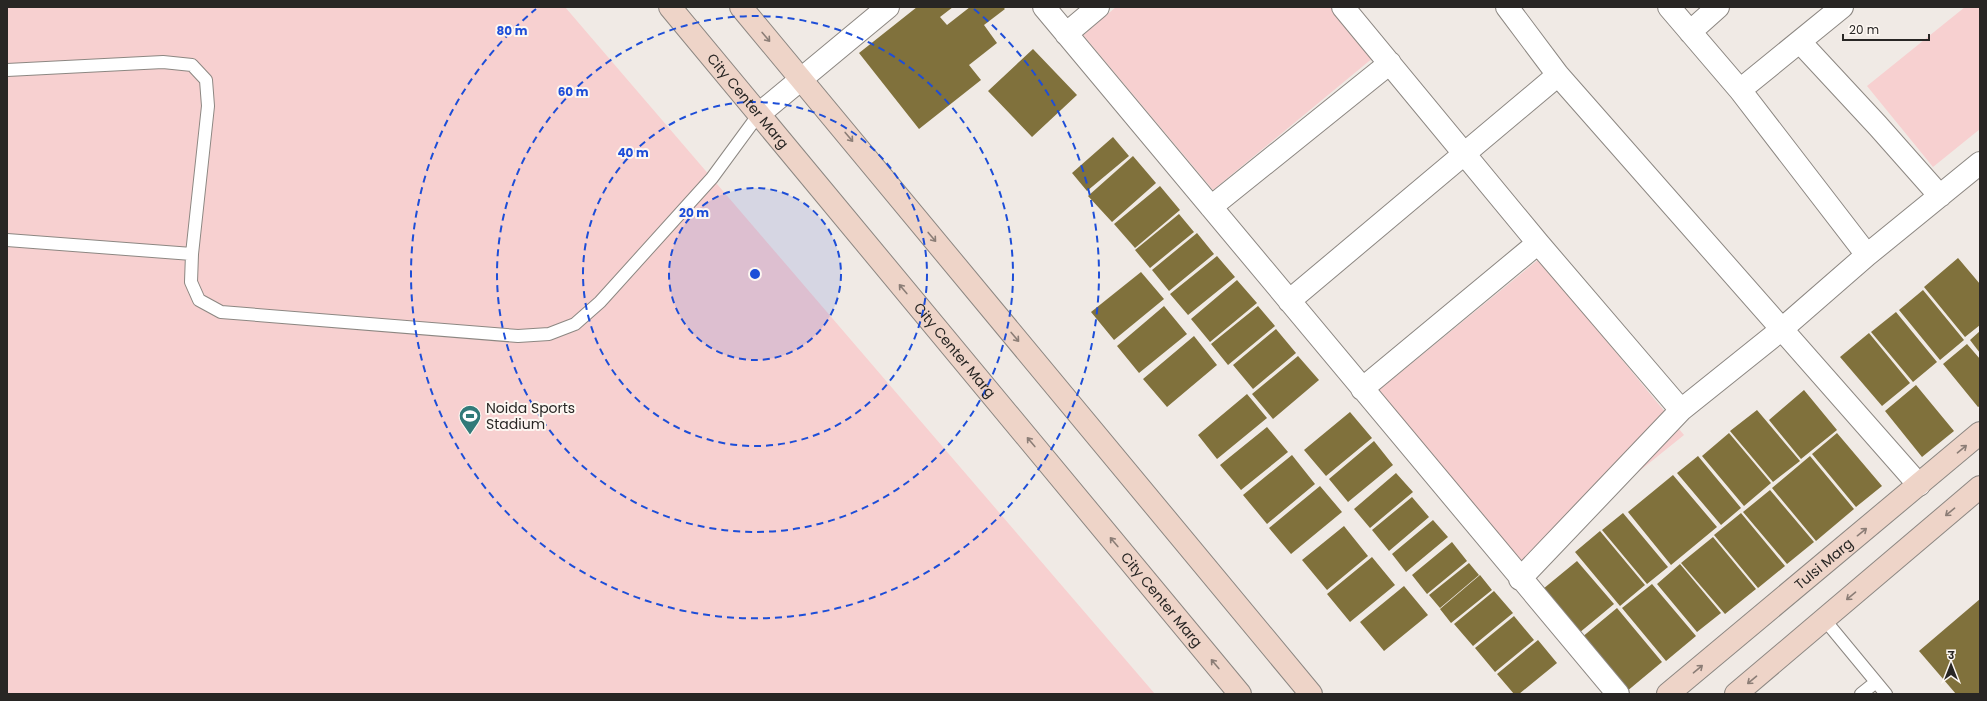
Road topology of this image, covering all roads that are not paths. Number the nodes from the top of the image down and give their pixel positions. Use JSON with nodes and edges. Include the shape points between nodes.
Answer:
{"nodes":[{"id":1,"x":670,"y":7,"type":"edge"},
{"id":2,"x":741,"y":7,"type":"edge"},
{"id":3,"x":888,"y":7,"type":"edge"},
{"id":4,"x":1044,"y":7,"type":"edge"},
{"id":5,"x":1098,"y":7,"type":"edge"},
{"id":6,"x":1344,"y":7,"type":"edge"},
{"id":7,"x":1507,"y":7,"type":"edge"},
{"id":8,"x":1669,"y":7,"type":"edge"},
{"id":9,"x":1718,"y":7,"type":"edge"},
{"id":10,"x":1842,"y":7,"type":"edge"},
{"id":11,"x":1690,"y":32,"type":"junction"},
{"id":12,"x":1066,"y":34,"type":"junction"},
{"id":13,"x":1800,"y":42,"type":"junction"},
{"id":14,"x":1390,"y":63,"type":"junction"},
{"id":15,"x":7,"y":70,"type":"edge"},
{"id":16,"x":1558,"y":74,"type":"junction"},
{"id":17,"x":801,"y":79,"type":"junction"},
{"id":18,"x":1740,"y":90,"type":"junction"},
{"id":19,"x":759,"y":114,"type":"junction"},
{"id":20,"x":1465,"y":155,"type":"junction"},
{"id":21,"x":1980,"y":163,"type":"edge"},
{"id":22,"x":1940,"y":196,"type":"junction"},
{"id":23,"x":1211,"y":208,"type":"junction"},
{"id":24,"x":7,"y":240,"type":"edge"},
{"id":25,"x":1538,"y":243,"type":"junction"},
{"id":26,"x":192,"y":254,"type":"junction"},
{"id":27,"x":1866,"y":255,"type":"junction"},
{"id":28,"x":1289,"y":301,"type":"junction"},
{"id":29,"x":1782,"y":330,"type":"junction"},
{"id":30,"x":1362,"y":389,"type":"junction"},
{"id":31,"x":1681,"y":410,"type":"junction"},
{"id":32,"x":1980,"y":433,"type":"edge"},
{"id":33,"x":1919,"y":485,"type":"junction"},
{"id":34,"x":1980,"y":487,"type":"edge"},
{"id":35,"x":1520,"y":579,"type":"junction"},
{"id":36,"x":1824,"y":619,"type":"junction"},
{"id":37,"x":1876,"y":682,"type":"junction"},
{"id":38,"x":1240,"y":694,"type":"edge"},
{"id":39,"x":1311,"y":694,"type":"edge"},
{"id":40,"x":1618,"y":694,"type":"edge"},
{"id":41,"x":1668,"y":694,"type":"edge"},
{"id":42,"x":1736,"y":694,"type":"edge"},
{"id":43,"x":1861,"y":694,"type":"edge"},
{"id":44,"x":1886,"y":694,"type":"edge"}],
"edges":[{"from":1,"to":19,"type":"street","name":"City Center Marg"},
{"from":2,"to":17,"type":"street","one_way":true},
{"from":3,"to":17,"type":"street"},
{"from":4,"to":12,"type":"street"},
{"from":5,"to":12,"type":"street"},
{"from":6,"to":14,"type":"street"},
{"from":7,"to":16,"type":"street"},
{"from":8,"to":11,"type":"street"},
{"from":9,"to":11,"type":"street"},
{"from":10,"to":13,"type":"street"},
{"from":11,"to":18,"type":"street"},
{"from":12,"to":23,"type":"street"},
{"from":13,"to":18,"type":"street"},
{"from":13,"to":22,"type":"street"},
{"from":14,"to":20,"type":"street"},
{"from":14,"to":23,"type":"street"},
{"from":15,"to":26,"type":"lane","via":[[163,62],[192,66],[197,70],[206,80],[208,106]]},
{"from":16,"to":20,"type":"street"},
{"from":16,"to":29,"type":"street"},
{"from":17,"to":19,"type":"street"},
{"from":17,"to":39,"type":"street","one_way":true},
{"from":18,"to":27,"type":"street"},
{"from":19,"to":26,"type":"lane","via":[[712,178],[600,302],[575,324],[549,334],[518,336],[221,312],[199,300],[191,282]]},
{"from":38,"to":19,"type":"street","name":"City Center Marg","one_way":true},
{"from":20,"to":25,"type":"street"},
{"from":20,"to":28,"type":"street"},
{"from":21,"to":22,"type":"street"},
{"from":22,"to":27,"type":"street"},
{"from":23,"to":28,"type":"street"},
{"from":24,"to":26,"type":"lane"},
{"from":25,"to":30,"type":"street"},
{"from":25,"to":31,"type":"street"},
{"from":27,"to":29,"type":"street"},
{"from":28,"to":30,"type":"street"},
{"from":29,"to":31,"type":"street"},
{"from":29,"to":33,"type":"street"},
{"from":30,"to":35,"type":"street"},
{"from":31,"to":35,"type":"street"},
{"from":33,"to":32,"type":"street","name":"Tulsi Marg","one_way":true},
{"from":41,"to":33,"type":"street","name":"Tulsi Marg","one_way":true},
{"from":34,"to":36,"type":"street","one_way":true},
{"from":35,"to":40,"type":"street"},
{"from":36,"to":37,"type":"lane"},
{"from":36,"to":42,"type":"street","one_way":true},
{"from":37,"to":43,"type":"lane"},
{"from":37,"to":44,"type":"lane"}]}
